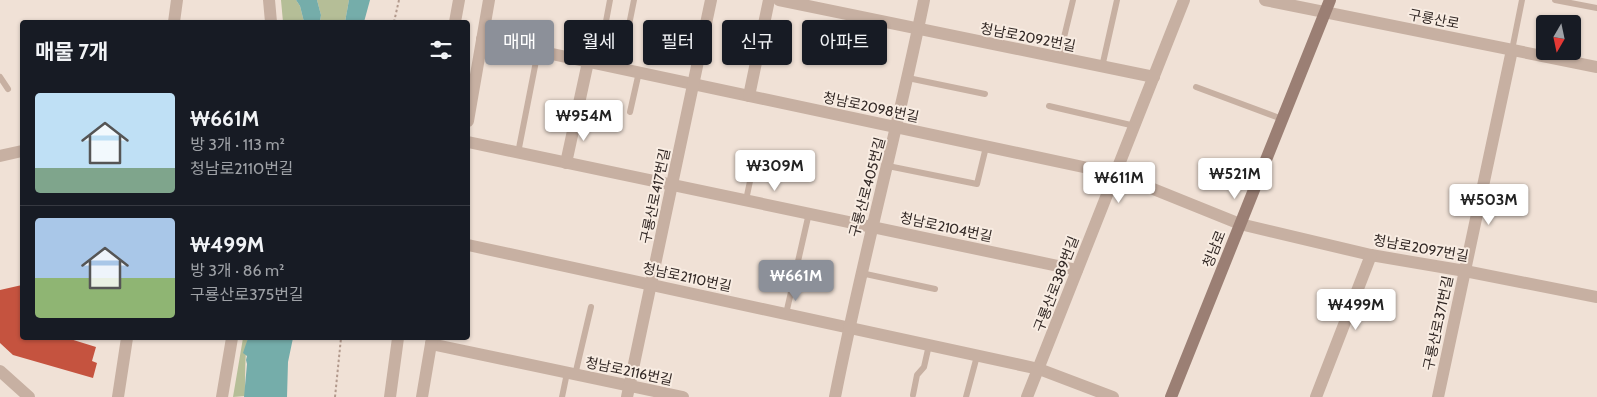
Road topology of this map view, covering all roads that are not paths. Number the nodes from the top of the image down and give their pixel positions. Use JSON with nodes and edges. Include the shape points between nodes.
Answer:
{"nodes":[{"id":1,"x":177,"y":0,"type":"edge"},
{"id":2,"x":269,"y":0,"type":"edge"},
{"id":3,"x":460,"y":0,"type":"edge"},
{"id":4,"x":489,"y":0,"type":"edge"},
{"id":5,"x":610,"y":0,"type":"edge"},
{"id":6,"x":634,"y":0,"type":"edge"},
{"id":7,"x":711,"y":0,"type":"edge"},
{"id":8,"x":769,"y":0,"type":"edge"},
{"id":9,"x":779,"y":0,"type":"edge"},
{"id":10,"x":924,"y":0,"type":"edge"},
{"id":11,"x":1073,"y":0,"type":"edge"},
{"id":12,"x":1117,"y":0,"type":"edge"},
{"id":13,"x":1184,"y":0,"type":"edge"},
{"id":14,"x":1265,"y":0,"type":"edge"},
{"id":15,"x":1330,"y":0,"type":"edge"},
{"id":16,"x":1522,"y":0,"type":"edge"},
{"id":17,"x":1555,"y":0,"type":"edge"},
{"id":18,"x":799,"y":2,"type":"edge"},
{"id":19,"x":1597,"y":8,"type":"edge"},
{"id":20,"x":1324,"y":13,"type":"junction"},
{"id":21,"x":174,"y":20,"type":"edge"},
{"id":22,"x":271,"y":20,"type":"edge"},
{"id":23,"x":455,"y":20,"type":"edge"},
{"id":24,"x":605,"y":20,"type":"edge"},
{"id":25,"x":630,"y":20,"type":"edge"},
{"id":26,"x":918,"y":30,"type":"junction"},
{"id":27,"x":482,"y":39,"type":"junction"},
{"id":28,"x":485,"y":40,"type":"edge"},
{"id":29,"x":1512,"y":50,"type":"junction"},
{"id":30,"x":1058,"y":58,"type":"junction"},
{"id":31,"x":535,"y":65,"type":"edge"},
{"id":32,"x":592,"y":65,"type":"edge"},
{"id":33,"x":603,"y":65,"type":"edge"},
{"id":34,"x":1102,"y":67,"type":"junction"},
{"id":35,"x":1597,"y":67,"type":"edge"},
{"id":36,"x":639,"y":72,"type":"junction"},
{"id":37,"x":0,"y":77,"type":"edge"},
{"id":38,"x":1154,"y":77,"type":"junction"},
{"id":39,"x":908,"y":78,"type":"junction"},
{"id":40,"x":694,"y":84,"type":"junction"},
{"id":41,"x":1196,"y":87,"type":"dead end"},
{"id":42,"x":8,"y":89,"type":"dead end"},
{"id":43,"x":985,"y":94,"type":"dead end"},
{"id":44,"x":749,"y":96,"type":"junction"},
{"id":45,"x":1049,"y":106,"type":"dead end"},
{"id":46,"x":470,"y":109,"type":"edge"},
{"id":47,"x":630,"y":112,"type":"dead end"},
{"id":48,"x":1282,"y":119,"type":"junction"},
{"id":49,"x":1135,"y":126,"type":"junction"},
{"id":50,"x":897,"y":129,"type":"junction"},
{"id":51,"x":470,"y":142,"type":"edge"},
{"id":52,"x":986,"y":147,"type":"junction"},
{"id":53,"x":20,"y":151,"type":"edge"},
{"id":54,"x":518,"y":153,"type":"junction"},
{"id":55,"x":756,"y":153,"type":"dead end"},
{"id":56,"x":0,"y":156,"type":"edge"},
{"id":57,"x":566,"y":163,"type":"junction"},
{"id":58,"x":888,"y":166,"type":"junction"},
{"id":59,"x":1116,"y":174,"type":"junction"},
{"id":60,"x":673,"y":185,"type":"junction"},
{"id":61,"x":746,"y":200,"type":"junction"},
{"id":62,"x":809,"y":213,"type":"junction"},
{"id":63,"x":1240,"y":224,"type":"junction"},
{"id":64,"x":871,"y":226,"type":"junction"},
{"id":65,"x":470,"y":245,"type":"edge"},
{"id":66,"x":1371,"y":255,"type":"junction"},
{"id":67,"x":1077,"y":270,"type":"junction"},
{"id":68,"x":1465,"y":270,"type":"junction"},
{"id":69,"x":861,"y":273,"type":"junction"},
{"id":70,"x":651,"y":285,"type":"junction"},
{"id":71,"x":935,"y":289,"type":"dead end"},
{"id":72,"x":1597,"y":297,"type":"edge"},
{"id":73,"x":590,"y":308,"type":"dead end"},
{"id":74,"x":786,"y":314,"type":"junction"},
{"id":75,"x":848,"y":328,"type":"junction"},
{"id":76,"x":126,"y":340,"type":"edge"},
{"id":77,"x":232,"y":340,"type":"edge"},
{"id":78,"x":398,"y":340,"type":"edge"},
{"id":79,"x":432,"y":341,"type":"edge"},
{"id":80,"x":929,"y":345,"type":"junction"},
{"id":81,"x":977,"y":356,"type":"junction"},
{"id":82,"x":1039,"y":369,"type":"junction"},
{"id":83,"x":0,"y":372,"type":"edge"},
{"id":84,"x":571,"y":374,"type":"junction"},
{"id":85,"x":628,"y":392,"type":"edge"},
{"id":86,"x":913,"y":395,"type":"dead end"},
{"id":87,"x":29,"y":397,"type":"edge"},
{"id":88,"x":118,"y":397,"type":"edge"},
{"id":89,"x":222,"y":397,"type":"edge"},
{"id":90,"x":390,"y":397,"type":"edge"},
{"id":91,"x":422,"y":397,"type":"edge"},
{"id":92,"x":562,"y":397,"type":"edge"},
{"id":93,"x":679,"y":397,"type":"edge"},
{"id":94,"x":835,"y":397,"type":"edge"},
{"id":95,"x":966,"y":397,"type":"edge"},
{"id":96,"x":1027,"y":397,"type":"edge"},
{"id":97,"x":1113,"y":397,"type":"edge"},
{"id":98,"x":1171,"y":397,"type":"edge"},
{"id":99,"x":1316,"y":397,"type":"edge"},
{"id":100,"x":1438,"y":397,"type":"edge"}],
"edges":[{"from":1,"to":21,"type":"street"},
{"from":2,"to":22,"type":"street"},
{"from":3,"to":23,"type":"street"},
{"from":4,"to":27,"type":"street"},
{"from":5,"to":24,"type":"lane"},
{"from":6,"to":25,"type":"lane"},
{"from":7,"to":40,"type":"street","name":"구룡산로417번길"},
{"from":8,"to":44,"type":"street"},
{"from":9,"to":18,"type":"street","name":"청남로2092번길"},
{"from":10,"to":26,"type":"street","name":"구룡산로405번길"},
{"from":11,"to":30,"type":"lane"},
{"from":12,"to":34,"type":"lane"},
{"from":13,"to":38,"type":"street","name":"구룡산로389번길"},
{"from":14,"to":20,"type":"street","name":"구룡산로"},
{"from":15,"to":20,"type":"main road","name":"청남로"},
{"from":16,"to":29,"type":"lane"},
{"from":17,"to":19,"type":"lane"},
{"from":18,"to":26,"type":"street","name":"청남로2092번길"},
{"from":20,"to":29,"type":"street","name":"구룡산로"},
{"from":20,"to":48,"type":"main road","name":"청남로"},
{"from":26,"to":30,"type":"street","name":"청남로2092번길"},
{"from":26,"to":39,"type":"street","name":"구룡산로405번길"},
{"from":27,"to":28,"type":"street","name":"청남로2098번길"},
{"from":27,"to":46,"type":"street"},
{"from":29,"to":35,"type":"street","name":"구룡산로"},
{"from":29,"to":68,"type":"street","name":"구룡산로371번길"},
{"from":30,"to":34,"type":"street","name":"청남로2092번길"},
{"from":31,"to":54,"type":"lane"},
{"from":32,"to":57,"type":"street","via":[[576,115]]},
{"from":33,"to":36,"type":"street","name":"청남로2098번길"},
{"from":34,"to":38,"type":"street","name":"청남로2092번길"},
{"from":36,"to":40,"type":"street","name":"청남로2098번길"},
{"from":36,"to":47,"type":"lane"},
{"from":37,"to":42,"type":"lane"},
{"from":38,"to":49,"type":"street","name":"구룡산로389번길"},
{"from":39,"to":43,"type":"lane"},
{"from":39,"to":50,"type":"street","name":"구룡산로405번길"},
{"from":40,"to":44,"type":"street","name":"청남로2098번길"},
{"from":40,"to":60,"type":"street","name":"구룡산로417번길"},
{"from":41,"to":48,"type":"lane"},
{"from":44,"to":50,"type":"street","name":"청남로2098번길"},
{"from":45,"to":49,"type":"lane"},
{"from":48,"to":63,"type":"main road","name":"청남로"},
{"from":49,"to":59,"type":"street","name":"구룡산로389번길"},
{"from":50,"to":52,"type":"street","name":"청남로2098번길"},
{"from":50,"to":58,"type":"street","name":"구룡산로405번길"},
{"from":51,"to":54,"type":"street","name":"청남로2104번길"},
{"from":52,"to":58,"type":"lane","via":[[977,184]]},
{"from":52,"to":59,"type":"street","name":"청남로2098번길"},
{"from":53,"to":56,"type":"street"},
{"from":54,"to":57,"type":"street","name":"청남로2104번길"},
{"from":55,"to":61,"type":"lane"},
{"from":57,"to":60,"type":"street","name":"청남로2104번길"},
{"from":58,"to":64,"type":"street","name":"구룡산로405번길"},
{"from":59,"to":63,"type":"street","name":"청남로2098번길"},
{"from":59,"to":67,"type":"street","name":"구룡산로389번길"},
{"from":60,"to":61,"type":"street","name":"청남로2104번길"},
{"from":60,"to":70,"type":"street","name":"구룡산로417번길"},
{"from":61,"to":62,"type":"street","name":"청남로2104번길"},
{"from":62,"to":64,"type":"street","name":"청남로2104번길"},
{"from":62,"to":74,"type":"lane"},
{"from":63,"to":66,"type":"street","name":"청남로2097번길"},
{"from":63,"to":98,"type":"main road","name":"청남로"},
{"from":64,"to":67,"type":"street","name":"청남로2104번길"},
{"from":64,"to":69,"type":"street","name":"구룡산로405번길"},
{"from":65,"to":70,"type":"street","name":"청남로2110번길"},
{"from":66,"to":68,"type":"street","name":"청남로2097번길"},
{"from":66,"to":99,"type":"street"},
{"from":67,"to":82,"type":"street","name":"구룡산로389번길"},
{"from":68,"to":72,"type":"street","name":"청남로2097번길"},
{"from":68,"to":100,"type":"street","name":"구룡산로371번길"},
{"from":69,"to":71,"type":"lane"},
{"from":69,"to":75,"type":"street","name":"구룡산로405번길"},
{"from":70,"to":74,"type":"street","name":"청남로2110번길"},
{"from":70,"to":85,"type":"street","name":"구룡산로417번길"},
{"from":73,"to":84,"type":"lane","name":"청남로2116번길"},
{"from":74,"to":75,"type":"street","name":"청남로2110번길"},
{"from":75,"to":80,"type":"street","name":"청남로2110번길"},
{"from":75,"to":94,"type":"street","name":"구룡산로405번길"},
{"from":76,"to":88,"type":"street"},
{"from":77,"to":89,"type":"street"},
{"from":78,"to":90,"type":"street"},
{"from":79,"to":84,"type":"street","name":"청남로2116번길"},
{"from":79,"to":91,"type":"street"},
{"from":80,"to":81,"type":"street","name":"청남로2110번길"},
{"from":80,"to":86,"type":"lane","via":[[924,367],[917,374]]},
{"from":81,"to":82,"type":"street","name":"청남로2110번길"},
{"from":81,"to":95,"type":"lane"},
{"from":82,"to":96,"type":"street","name":"구룡산로389번길"},
{"from":82,"to":97,"type":"street","name":"청남로2110번길"},
{"from":83,"to":87,"type":"street"},
{"from":84,"to":85,"type":"street","name":"청남로2116번길"},
{"from":84,"to":92,"type":"lane","name":"청남로2116번길"},
{"from":85,"to":93,"type":"street","name":"청남로2116번길"}]}
